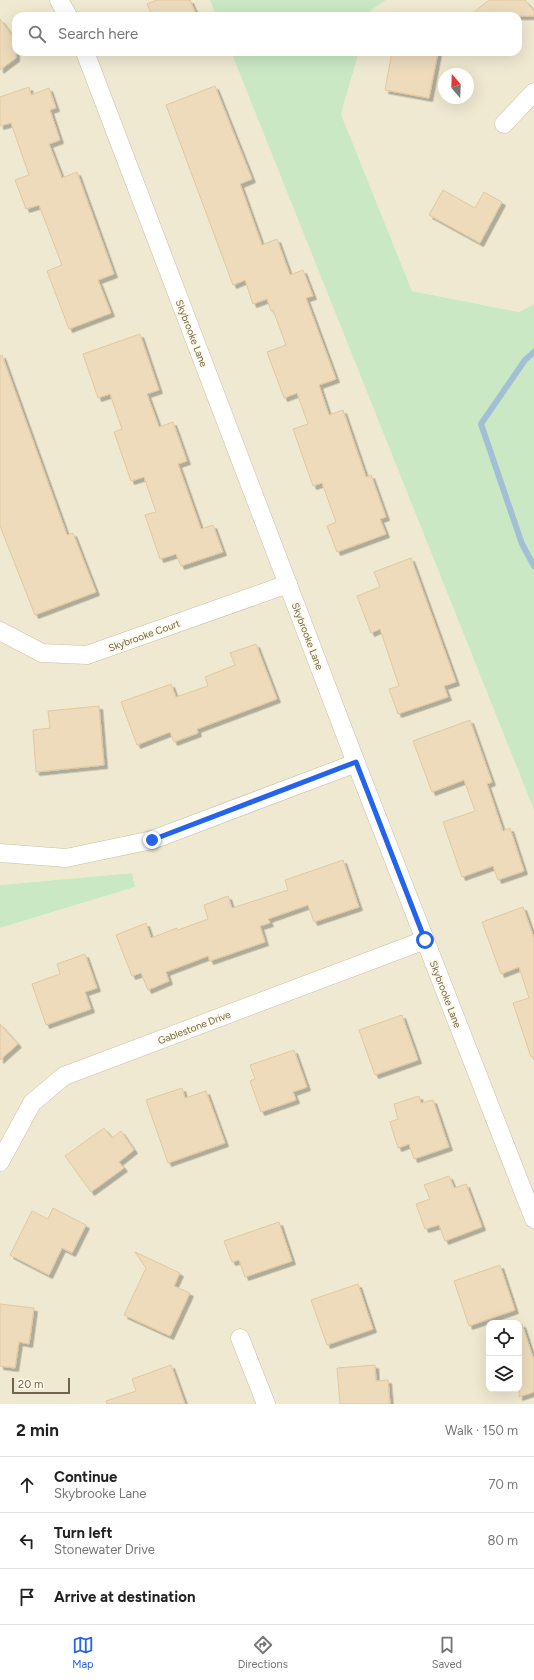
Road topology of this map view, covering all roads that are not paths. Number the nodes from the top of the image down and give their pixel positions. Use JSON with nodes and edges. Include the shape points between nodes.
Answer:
{"nodes":[{"id":1,"x":59,"y":0,"type":"edge"},
{"id":2,"x":66,"y":12,"type":"edge"},
{"id":3,"x":87,"y":56,"type":"edge"},
{"id":4,"x":534,"y":92,"type":"edge"},
{"id":5,"x":504,"y":124,"type":"dead end"},
{"id":6,"x":288,"y":584,"type":"junction"},
{"id":7,"x":0,"y":631,"type":"edge"},
{"id":8,"x":356,"y":762,"type":"junction"},
{"id":9,"x":0,"y":853,"type":"edge"},
{"id":10,"x":425,"y":940,"type":"junction"},
{"id":11,"x":0,"y":1162,"type":"edge"},
{"id":12,"x":534,"y":1219,"type":"edge"},
{"id":13,"x":240,"y":1338,"type":"dead end"},
{"id":14,"x":266,"y":1404,"type":"edge"}],
"edges":[{"from":1,"to":2,"type":"street"},
{"from":3,"to":6,"type":"street","name":"Skybrooke Lane"},
{"from":4,"to":5,"type":"street"},
{"from":6,"to":7,"type":"street","name":"Skybrooke Court","via":[[87,655],[42,653]]},
{"from":6,"to":8,"type":"street","name":"Skybrooke Lane"},
{"from":8,"to":9,"type":"street","via":[[152,840],[66,858]]},
{"from":8,"to":10,"type":"street","name":"Skybrooke Lane"},
{"from":10,"to":11,"type":"street","name":"Gablestone Drive","via":[[64,1076],[32,1103]]},
{"from":10,"to":12,"type":"street","name":"Skybrooke Lane"},
{"from":13,"to":14,"type":"street"}]}
